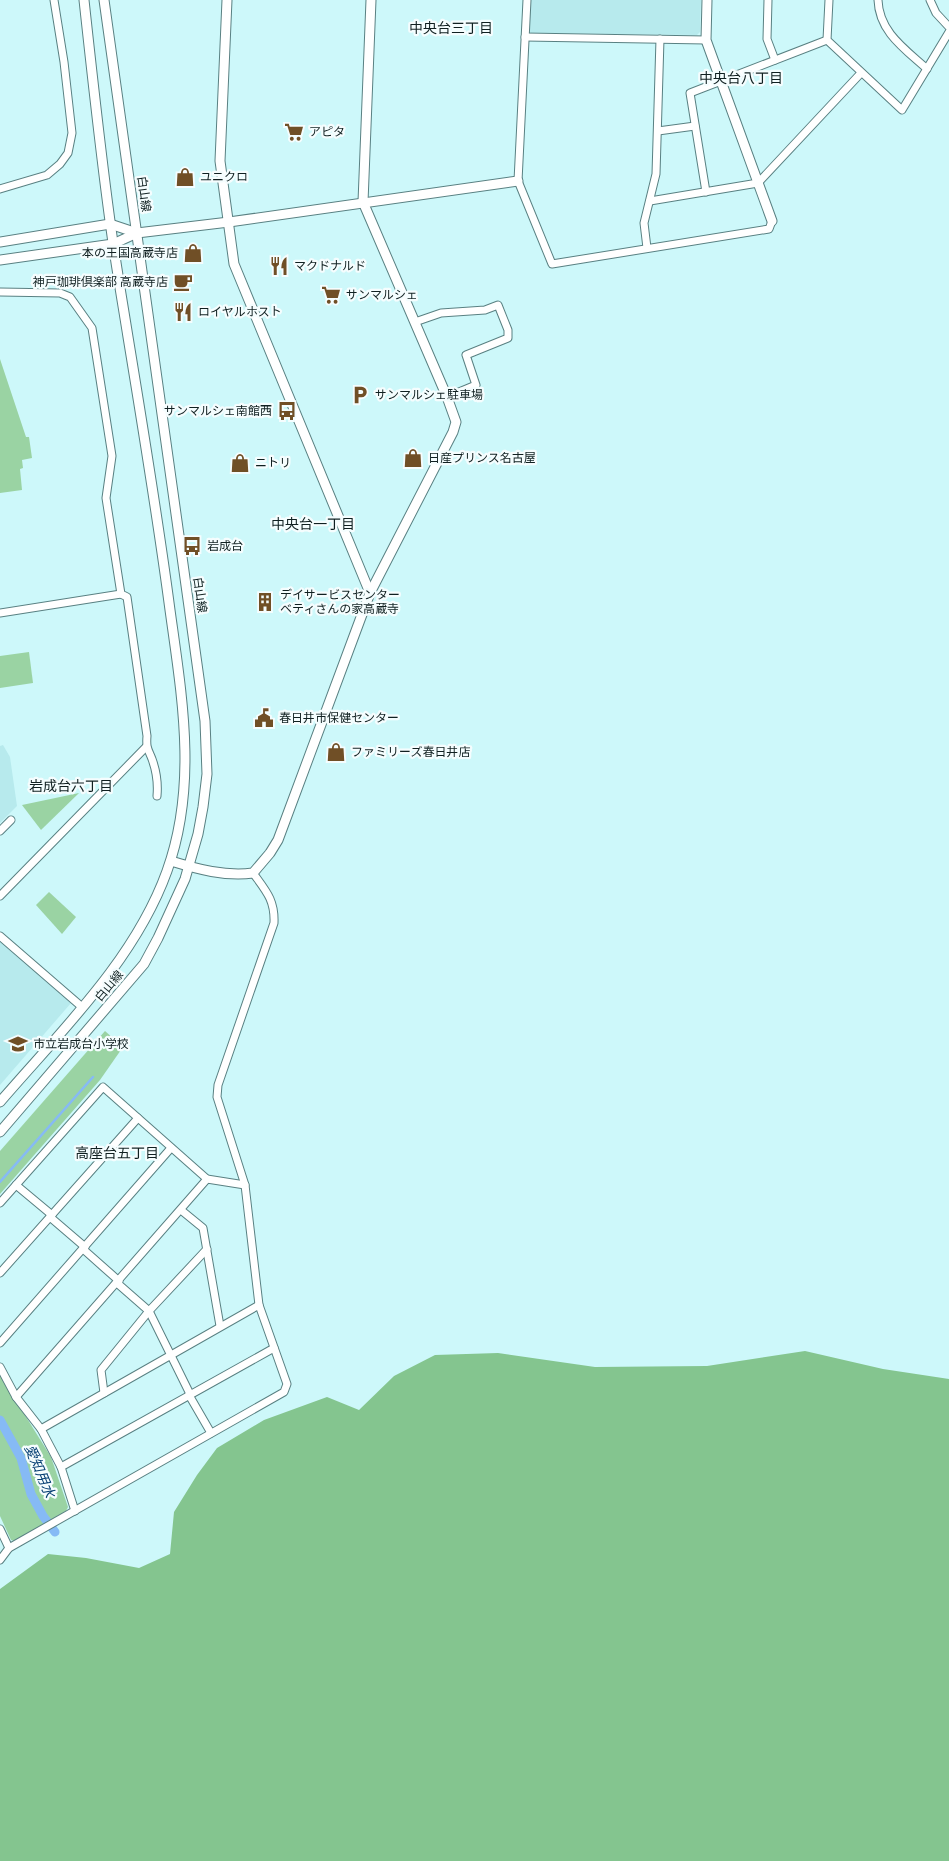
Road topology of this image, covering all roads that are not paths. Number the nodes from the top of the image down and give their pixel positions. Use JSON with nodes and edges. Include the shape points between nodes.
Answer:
{"nodes":[{"id":1,"x":54,"y":0,"type":"edge"},
{"id":2,"x":84,"y":0,"type":"edge"},
{"id":3,"x":104,"y":0,"type":"edge"},
{"id":4,"x":227,"y":0,"type":"edge"},
{"id":5,"x":371,"y":0,"type":"edge"},
{"id":6,"x":526,"y":0,"type":"edge"},
{"id":7,"x":707,"y":0,"type":"edge"},
{"id":8,"x":768,"y":0,"type":"edge"},
{"id":9,"x":829,"y":0,"type":"edge"},
{"id":10,"x":878,"y":0,"type":"edge"},
{"id":11,"x":930,"y":0,"type":"edge"},
{"id":12,"x":949,"y":27,"type":"edge"},
{"id":13,"x":949,"y":32,"type":"edge"},
{"id":14,"x":525,"y":37,"type":"junction"},
{"id":15,"x":660,"y":39,"type":"junction"},
{"id":16,"x":706,"y":40,"type":"junction"},
{"id":17,"x":827,"y":40,"type":"junction"},
{"id":18,"x":775,"y":60,"type":"junction"},
{"id":19,"x":927,"y":69,"type":"junction"},
{"id":20,"x":862,"y":73,"type":"junction"},
{"id":21,"x":720,"y":81,"type":"junction"},
{"id":22,"x":695,"y":126,"type":"junction"},
{"id":23,"x":658,"y":131,"type":"junction"},
{"id":24,"x":518,"y":181,"type":"junction"},
{"id":25,"x":758,"y":183,"type":"junction"},
{"id":26,"x":0,"y":189,"type":"edge"},
{"id":27,"x":706,"y":192,"type":"junction"},
{"id":28,"x":650,"y":201,"type":"junction"},
{"id":29,"x":363,"y":202,"type":"junction"},
{"id":30,"x":772,"y":221,"type":"joint"},
{"id":31,"x":228,"y":222,"type":"junction"},
{"id":32,"x":110,"y":224,"type":"junction"},
{"id":33,"x":136,"y":233,"type":"junction"},
{"id":34,"x":0,"y":242,"type":"edge"},
{"id":35,"x":113,"y":244,"type":"junction"},
{"id":36,"x":647,"y":248,"type":"junction"},
{"id":37,"x":0,"y":260,"type":"edge"},
{"id":38,"x":0,"y":292,"type":"edge"},
{"id":39,"x":415,"y":322,"type":"junction"},
{"id":40,"x":447,"y":397,"type":"junction"},
{"id":41,"x":370,"y":592,"type":"junction"},
{"id":42,"x":120,"y":594,"type":"junction"},
{"id":43,"x":0,"y":613,"type":"edge"},
{"id":44,"x":146,"y":747,"type":"junction"},
{"id":45,"x":157,"y":796,"type":"dead end"},
{"id":46,"x":11,"y":820,"type":"dead end"},
{"id":47,"x":0,"y":831,"type":"edge"},
{"id":48,"x":171,"y":861,"type":"junction"},
{"id":49,"x":190,"y":867,"type":"junction"},
{"id":50,"x":253,"y":873,"type":"junction"},
{"id":51,"x":0,"y":896,"type":"edge"},
{"id":52,"x":0,"y":936,"type":"edge"},
{"id":53,"x":82,"y":1007,"type":"junction"},
{"id":54,"x":0,"y":1102,"type":"edge"},
{"id":55,"x":138,"y":1118,"type":"junction"},
{"id":56,"x":0,"y":1132,"type":"edge"},
{"id":57,"x":171,"y":1148,"type":"junction"},
{"id":58,"x":207,"y":1179,"type":"junction"},
{"id":59,"x":16,"y":1185,"type":"junction"},
{"id":60,"x":245,"y":1185,"type":"junction"},
{"id":61,"x":0,"y":1203,"type":"edge"},
{"id":62,"x":181,"y":1210,"type":"junction"},
{"id":63,"x":51,"y":1216,"type":"junction"},
{"id":64,"x":84,"y":1248,"type":"junction"},
{"id":65,"x":207,"y":1249,"type":"junction"},
{"id":66,"x":0,"y":1273,"type":"edge"},
{"id":67,"x":118,"y":1282,"type":"junction"},
{"id":68,"x":259,"y":1305,"type":"junction"},
{"id":69,"x":150,"y":1311,"type":"junction"},
{"id":70,"x":220,"y":1326,"type":"junction"},
{"id":71,"x":0,"y":1343,"type":"edge"},
{"id":72,"x":274,"y":1348,"type":"junction"},
{"id":73,"x":170,"y":1354,"type":"junction"},
{"id":74,"x":0,"y":1367,"type":"edge"},
{"id":75,"x":104,"y":1393,"type":"junction"},
{"id":76,"x":190,"y":1395,"type":"junction"},
{"id":77,"x":16,"y":1397,"type":"junction"},
{"id":78,"x":41,"y":1429,"type":"junction"},
{"id":79,"x":211,"y":1434,"type":"junction"},
{"id":80,"x":61,"y":1467,"type":"junction"},
{"id":81,"x":75,"y":1512,"type":"junction"},
{"id":82,"x":0,"y":1529,"type":"edge"},
{"id":83,"x":9,"y":1548,"type":"junction"},
{"id":84,"x":0,"y":1560,"type":"edge"}],
"edges":[{"from":1,"to":26,"type":"street","via":[[72,133],[68,153],[47,176]]},
{"from":2,"to":32,"type":"street","name":"白山線"},
{"from":3,"to":33,"type":"street","name":"白山線"},
{"from":4,"to":31,"type":"street","via":[[220,161]]},
{"from":5,"to":29,"type":"street"},
{"from":6,"to":14,"type":"street"},
{"from":7,"to":16,"type":"street"},
{"from":8,"to":18,"type":"street","via":[[767,39]]},
{"from":9,"to":17,"type":"street"},
{"from":10,"to":19,"type":"street","via":[[883,24],[891,36]]},
{"from":11,"to":12,"type":"street","via":[[936,13]]},
{"from":13,"to":19,"type":"street"},
{"from":14,"to":15,"type":"street"},
{"from":14,"to":24,"type":"street"},
{"from":15,"to":16,"type":"street"},
{"from":15,"to":23,"type":"street"},
{"from":16,"to":21,"type":"street"},
{"from":17,"to":18,"type":"street"},
{"from":17,"to":20,"type":"street"},
{"from":18,"to":21,"type":"street"},
{"from":19,"to":20,"type":"street","via":[[902,110]]},
{"from":20,"to":25,"type":"street"},
{"from":21,"to":22,"type":"street","via":[[690,93]]},
{"from":21,"to":25,"type":"street"},
{"from":22,"to":23,"type":"street"},
{"from":22,"to":27,"type":"street"},
{"from":23,"to":28,"type":"street","via":[[656,174]]},
{"from":24,"to":29,"type":"street"},
{"from":24,"to":36,"type":"street","via":[[552,264]]},
{"from":25,"to":27,"type":"street"},
{"from":25,"to":30,"type":"street"},
{"from":27,"to":28,"type":"street"},
{"from":28,"to":36,"type":"street","via":[[644,223]]},
{"from":29,"to":31,"type":"street"},
{"from":29,"to":39,"type":"street"},
{"from":30,"to":36,"type":"street","via":[[769,228]]},
{"from":31,"to":33,"type":"street"},
{"from":31,"to":41,"type":"street","via":[[234,264]]},
{"from":32,"to":33,"type":"street"},
{"from":32,"to":34,"type":"street"},
{"from":32,"to":35,"type":"street","name":"白山線"},
{"from":33,"to":35,"type":"street"},
{"from":33,"to":49,"type":"street","name":"白山線","via":[[205,721],[207,774]]},
{"from":35,"to":37,"type":"street"},
{"from":35,"to":48,"type":"street","name":"白山線","via":[[162,543],[185,722],[183,804]]},
{"from":38,"to":42,"type":"street","via":[[60,293],[70,297],[92,328],[112,456],[106,498]]},
{"from":39,"to":40,"type":"street"},
{"from":39,"to":40,"type":"street","via":[[442,313],[485,310],[498,305],[508,338],[466,355],[476,385]]},
{"from":40,"to":41,"type":"street","via":[[456,422],[453,432]]},
{"from":41,"to":50,"type":"street","via":[[278,840]]},
{"from":42,"to":43,"type":"street"},
{"from":42,"to":44,"type":"street","via":[[127,597]]},
{"from":44,"to":45,"type":"street","via":[[152,760]]},
{"from":44,"to":51,"type":"street"},
{"from":46,"to":47,"type":"street"},
{"from":48,"to":49,"type":"street"},
{"from":48,"to":53,"type":"street","name":"白山線","via":[[154,906],[141,928]]},
{"from":49,"to":50,"type":"street","via":[[239,875]]},
{"from":49,"to":56,"type":"street","name":"白山線","via":[[144,964]]},
{"from":50,"to":60,"type":"street","via":[[270,897],[275,909],[274,923],[218,1085],[217,1097]]},
{"from":52,"to":53,"type":"street"},
{"from":53,"to":54,"type":"street","name":"白山線"},
{"from":55,"to":57,"type":"street"},
{"from":55,"to":59,"type":"street","via":[[103,1087]]},
{"from":55,"to":63,"type":"street"},
{"from":57,"to":58,"type":"street"},
{"from":57,"to":64,"type":"street"},
{"from":58,"to":60,"type":"street"},
{"from":58,"to":62,"type":"street"},
{"from":59,"to":61,"type":"street"},
{"from":59,"to":63,"type":"street"},
{"from":60,"to":68,"type":"street"},
{"from":62,"to":65,"type":"street","via":[[203,1228]]},
{"from":62,"to":67,"type":"street"},
{"from":63,"to":64,"type":"street"},
{"from":63,"to":66,"type":"street"},
{"from":64,"to":67,"type":"street"},
{"from":64,"to":71,"type":"street"},
{"from":65,"to":69,"type":"street"},
{"from":65,"to":70,"type":"street"},
{"from":67,"to":69,"type":"street"},
{"from":67,"to":77,"type":"street"},
{"from":68,"to":70,"type":"street"},
{"from":68,"to":72,"type":"street"},
{"from":69,"to":73,"type":"street"},
{"from":69,"to":75,"type":"street","via":[[101,1370]]},
{"from":70,"to":73,"type":"street"},
{"from":72,"to":76,"type":"street"},
{"from":72,"to":79,"type":"street","via":[[287,1384],[284,1392]]},
{"from":73,"to":75,"type":"street"},
{"from":73,"to":76,"type":"street"},
{"from":74,"to":77,"type":"street"},
{"from":75,"to":78,"type":"street"},
{"from":76,"to":79,"type":"street"},
{"from":76,"to":80,"type":"street"},
{"from":77,"to":78,"type":"street"},
{"from":78,"to":80,"type":"street"},
{"from":79,"to":81,"type":"street"},
{"from":80,"to":81,"type":"street"},
{"from":81,"to":83,"type":"street"},
{"from":82,"to":83,"type":"street"},
{"from":83,"to":84,"type":"street"}]}
